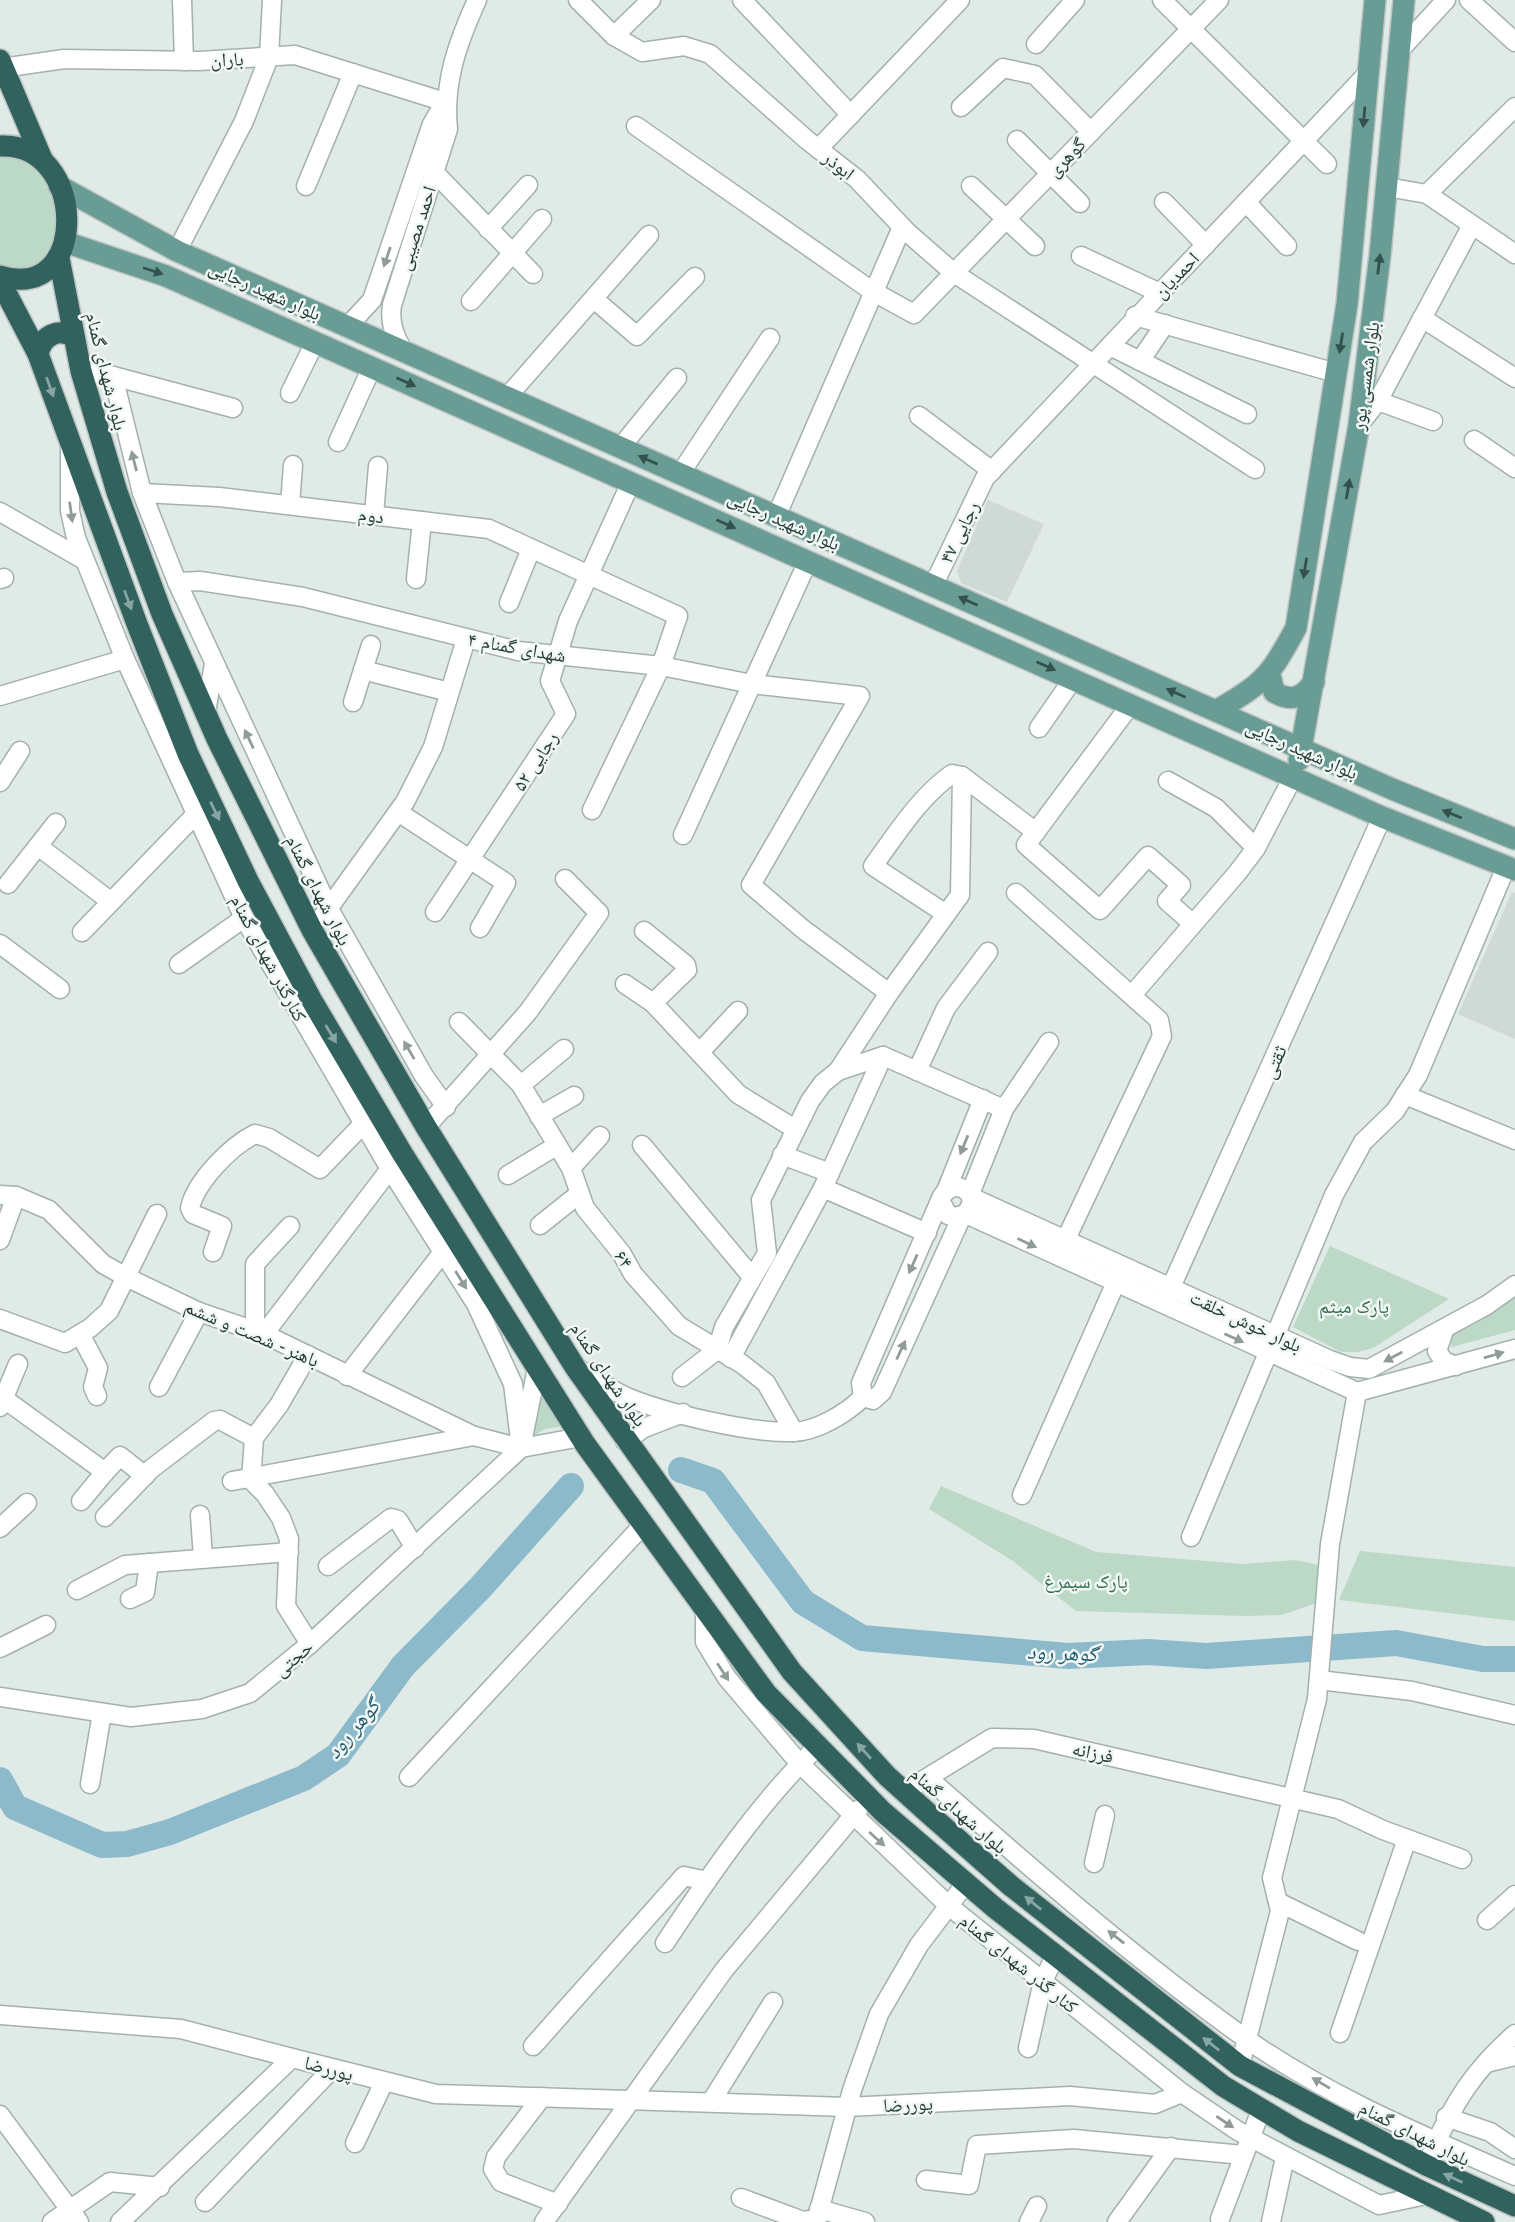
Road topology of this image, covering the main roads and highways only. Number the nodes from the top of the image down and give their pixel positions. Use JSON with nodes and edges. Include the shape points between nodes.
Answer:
{"nodes":[{"id":1,"x":1375,"y":0,"type":"edge"},
{"id":2,"x":1404,"y":0,"type":"edge"},
{"id":3,"x":2,"y":66,"type":"edge"},
{"id":4,"x":0,"y":98,"type":"edge"},
{"id":5,"x":0,"y":146,"type":"edge"},
{"id":6,"x":43,"y":160,"type":"junction"},
{"id":7,"x":59,"y":186,"type":"junction"},
{"id":8,"x":134,"y":228,"type":"junction"},
{"id":9,"x":62,"y":250,"type":"junction"},
{"id":10,"x":124,"y":261,"type":"junction"},
{"id":11,"x":0,"y":278,"type":"edge"},
{"id":12,"x":75,"y":337,"type":"junction"},
{"id":13,"x":38,"y":354,"type":"junction"},
{"id":14,"x":1270,"y":675,"type":"junction"},
{"id":15,"x":1314,"y":682,"type":"junction"},
{"id":16,"x":1216,"y":711,"type":"junction"},
{"id":17,"x":1303,"y":749,"type":"junction"},
{"id":18,"x":1293,"y":777,"type":"junction"},
{"id":19,"x":1515,"y":839,"type":"edge"},
{"id":20,"x":1511,"y":868,"type":"edge"},
{"id":21,"x":887,"y":1776,"type":"junction"},
{"id":22,"x":869,"y":1796,"type":"junction"},
{"id":23,"x":1515,"y":2206,"type":"edge"},
{"id":24,"x":1477,"y":2220,"type":"edge"}],
"edges":[{"from":1,"to":14,"type":"main road","name":"بلوار شمسی پور","one_way":true,"via":[[1347,304],[1296,628]]},
{"from":15,"to":2,"type":"main road","name":"بلوار شمسی پور","one_way":true,"via":[[1359,425]]},
{"from":3,"to":4,"type":"highway","via":[[6,83]]},
{"from":3,"to":6,"type":"highway","name":"بلوار شهدای گمنام"},
{"from":5,"to":6,"type":"highway","via":[[30,150]]},
{"from":6,"to":7,"type":"highway","name":"بلوار شهدای گمنام"},
{"from":7,"to":8,"type":"main road","name":"بلوار شهید رجایی"},
{"from":7,"to":9,"type":"highway","name":"بلوار شهدای گمنام","via":[[68,227]]},
{"from":8,"to":10,"type":"main road","via":[[122,227],[114,234],[114,255]]},
{"from":16,"to":8,"type":"main road","name":"بلوار شهید رجایی","one_way":true,"via":[[347,327]]},
{"from":9,"to":10,"type":"main road","name":"بلوار شهید رجایی"},
{"from":9,"to":11,"type":"highway","via":[[47,271],[31,279]]},
{"from":9,"to":12,"type":"highway","name":"بلوار شهدای گمنام"},
{"from":10,"to":18,"type":"main road","name":"بلوار شهید رجایی","one_way":true},
{"from":11,"to":13,"type":"highway"},
{"from":12,"to":13,"type":"highway","via":[[51,334]]},
{"from":21,"to":12,"type":"highway","name":"بلوار شهدای گمنام","one_way":true,"via":[[792,1672],[625,1441],[426,1127],[312,930],[205,713],[162,614],[117,492]]},
{"from":13,"to":22,"type":"highway","one_way":true,"via":[[170,708],[248,881],[427,1210],[512,1327],[581,1437],[766,1693]]},
{"from":14,"to":15,"type":"main road","via":[[1274,692],[1282,697],[1306,693]]},
{"from":14,"to":16,"type":"main road","name":"بلوار شمسی پور"},
{"from":15,"to":17,"type":"main road","name":"بلوار شمسی پور"},
{"from":16,"to":17,"type":"main road","name":"بلوار شهید رجایی"},
{"from":17,"to":18,"type":"main road","name":"بلوار شمسی پور"},
{"from":19,"to":17,"type":"main road","name":"بلوار شهید رجایی","one_way":true},
{"from":18,"to":20,"type":"main road","name":"بلوار شهید رجایی"},
{"from":21,"to":22,"type":"highway"},
{"from":23,"to":21,"type":"highway","name":"بلوار شهدای گمنام","one_way":true,"via":[[1426,2165],[1240,2066],[1011,1886]]},
{"from":22,"to":24,"type":"highway","via":[[966,1883],[1212,2078],[1261,2110]]}]}
